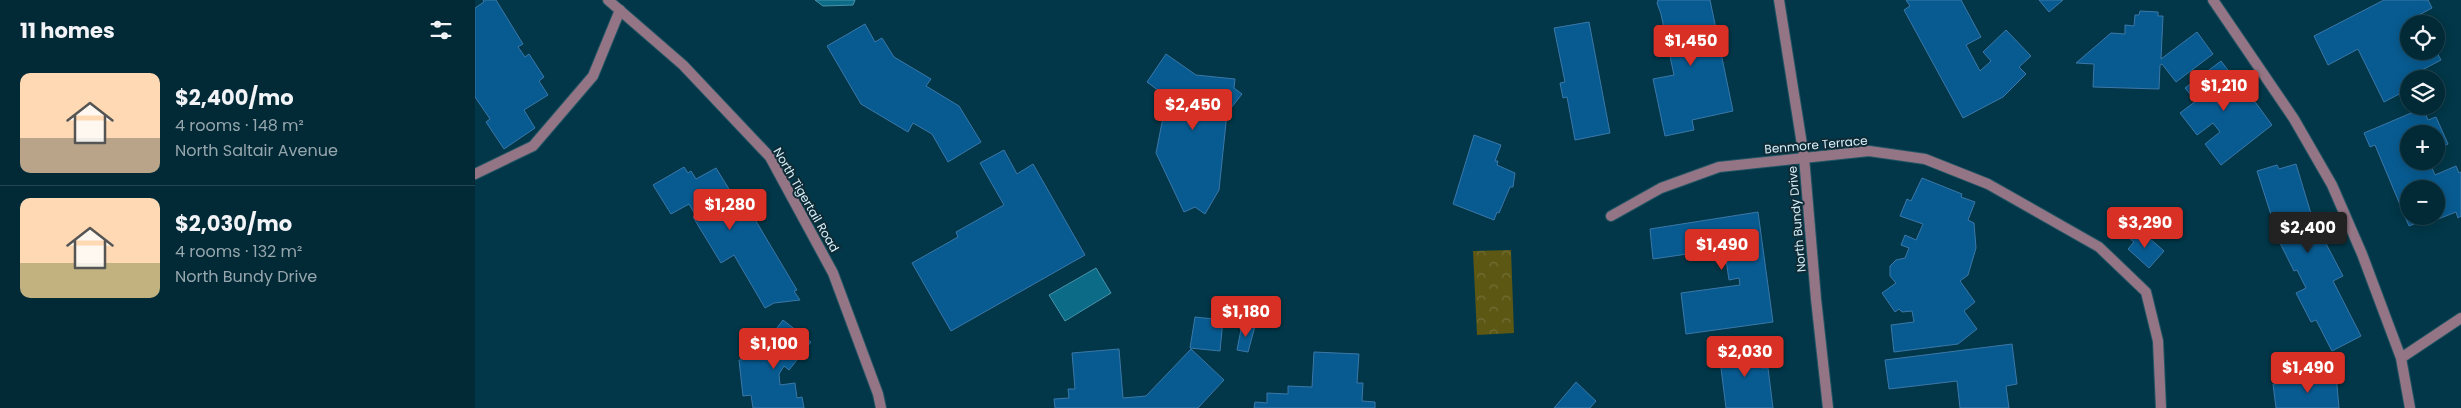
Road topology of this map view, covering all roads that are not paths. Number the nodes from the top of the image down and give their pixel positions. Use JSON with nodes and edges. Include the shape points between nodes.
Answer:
{"nodes":[{"id":1,"x":608,"y":0,"type":"edge"},
{"id":2,"x":1779,"y":0,"type":"edge"},
{"id":3,"x":2213,"y":0,"type":"edge"},
{"id":4,"x":620,"y":10,"type":"junction"},
{"id":5,"x":1804,"y":158,"type":"junction"},
{"id":6,"x":475,"y":174,"type":"edge"},
{"id":7,"x":1611,"y":216,"type":"dead end"},
{"id":8,"x":2461,"y":318,"type":"edge"},
{"id":9,"x":2401,"y":358,"type":"junction"},
{"id":10,"x":881,"y":408,"type":"edge"},
{"id":11,"x":1828,"y":408,"type":"edge"},
{"id":12,"x":2161,"y":408,"type":"edge"},
{"id":13,"x":2410,"y":408,"type":"edge"}],
"edges":[{"from":1,"to":4,"type":"street","name":"North Tigertail Road"},
{"from":2,"to":5,"type":"street","name":"North Bundy Drive"},
{"from":3,"to":9,"type":"street","via":[[2294,119],[2332,185]]},
{"from":4,"to":6,"type":"street","via":[[593,76],[533,146]]},
{"from":4,"to":10,"type":"street","name":"North Tigertail Road","via":[[683,64],[769,157],[833,273]]},
{"from":5,"to":7,"type":"street","name":"Benmore Terrace","via":[[1719,167],[1661,188]]},
{"from":5,"to":11,"type":"street","name":"North Bundy Drive"},
{"from":5,"to":12,"type":"street","name":"Benmore Terrace","via":[[1869,151],[1925,159],[1988,184],[2099,247],[2146,292],[2158,341]]},
{"from":8,"to":9,"type":"street"},
{"from":9,"to":13,"type":"street"}]}
